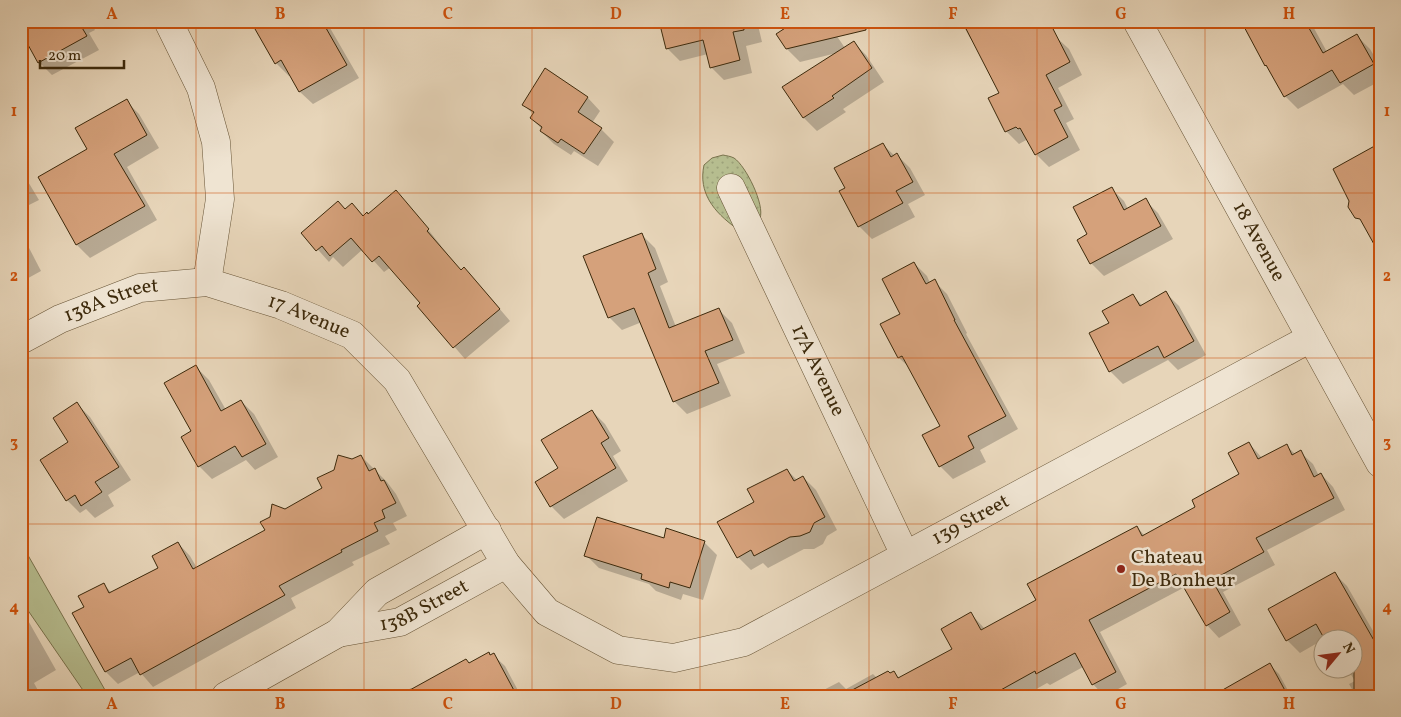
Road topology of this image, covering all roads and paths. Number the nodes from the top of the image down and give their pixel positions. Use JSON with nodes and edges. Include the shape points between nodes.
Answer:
{"nodes":[{"id":1,"x":168,"y":21,"type":"edge"},
{"id":2,"x":1137,"y":21,"type":"edge"},
{"id":3,"x":731,"y":188,"type":"dead end"},
{"id":4,"x":207,"y":282,"type":"junction"},
{"id":5,"x":1311,"y":338,"type":"junction"},
{"id":6,"x":21,"y":340,"type":"edge"},
{"id":7,"x":1380,"y":463,"type":"edge"},
{"id":8,"x":487,"y":530,"type":"junction"},
{"id":9,"x":905,"y":555,"type":"junction"},
{"id":10,"x":506,"y":564,"type":"junction"},
{"id":11,"x":338,"y":633,"type":"junction"},
{"id":12,"x":618,"y":650,"type":"joint"},
{"id":13,"x":226,"y":696,"type":"edge"}],
"edges":[{"from":1,"to":4,"type":"street","via":[[201,88],[216,142],[220,199]]},
{"from":2,"to":5,"type":"street","name":"18 Avenue"},
{"from":3,"to":9,"type":"street","name":"17A Avenue"},
{"from":4,"to":6,"type":"street","name":"138A Street","via":[[140,288],[60,319]]},
{"from":4,"to":8,"type":"street","name":"17 Avenue","via":[[281,305],[352,335],[397,380]]},
{"from":5,"to":7,"type":"street","name":"18 Avenue"},
{"from":5,"to":9,"type":"street","name":"139 Street"},
{"from":8,"to":10,"type":"street","name":"17 Avenue"},
{"from":8,"to":11,"type":"street","name":"138B Street","via":[[377,592]]},
{"from":9,"to":12,"type":"street","name":"139 Street","via":[[744,642],[674,658]]},
{"from":10,"to":11,"type":"street","name":"138B Street","via":[[400,622]]},
{"from":10,"to":12,"type":"street","name":"17 Avenue","via":[[548,612]]},
{"from":11,"to":13,"type":"street","name":"138B Street"}]}
